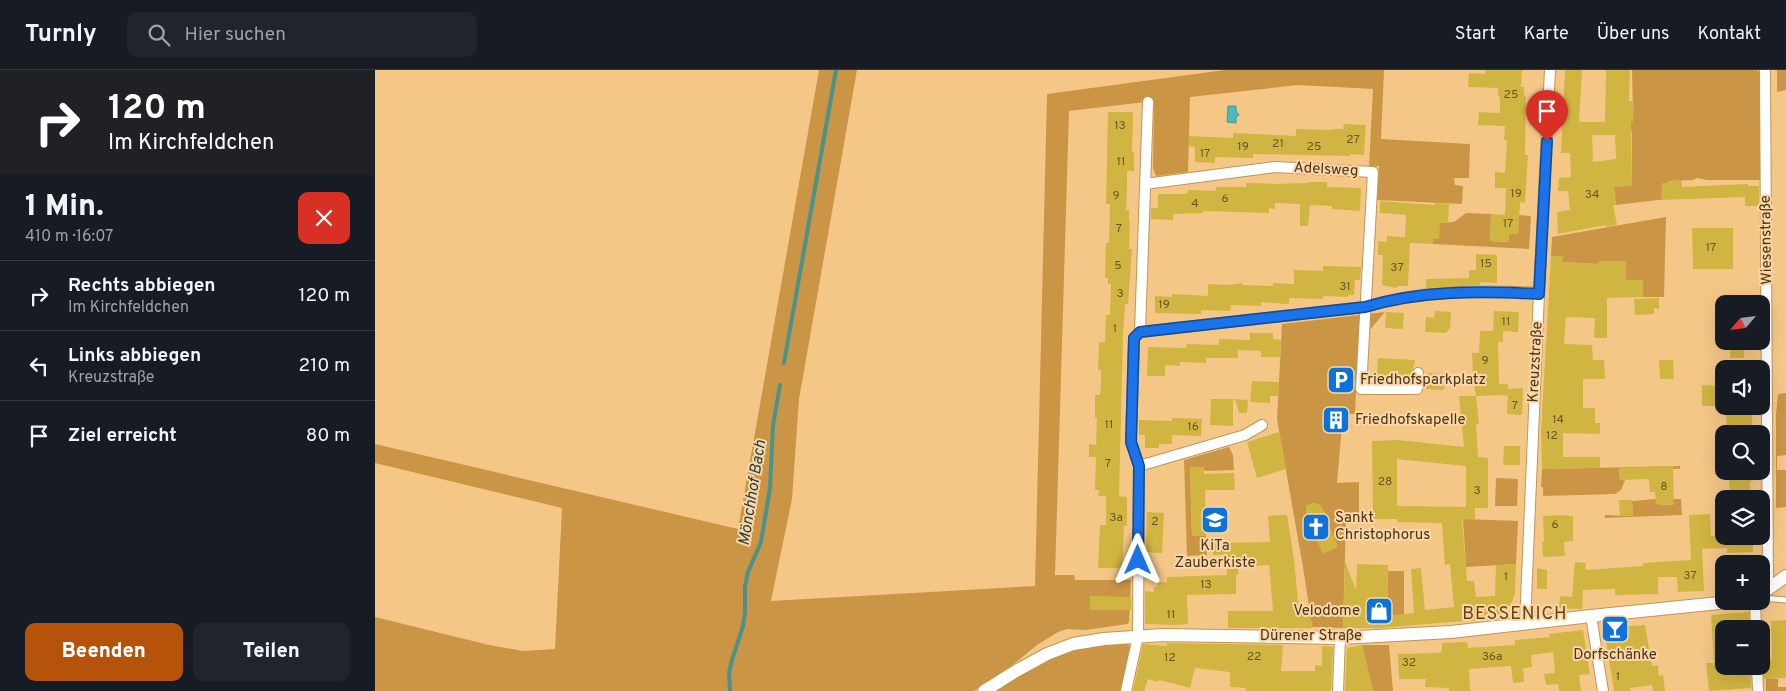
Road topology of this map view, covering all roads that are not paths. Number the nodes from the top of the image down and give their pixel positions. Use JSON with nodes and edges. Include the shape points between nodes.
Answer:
{"nodes":[{"id":1,"x":1550,"y":70,"type":"edge"},
{"id":2,"x":1765,"y":70,"type":"edge"},
{"id":3,"x":1148,"y":102,"type":"dead end"},
{"id":4,"x":1145,"y":184,"type":"junction"},
{"id":5,"x":1539,"y":294,"type":"junction"},
{"id":6,"x":1365,"y":307,"type":"junction"},
{"id":7,"x":1140,"y":332,"type":"junction"},
{"id":8,"x":1418,"y":373,"type":"dead end"},
{"id":9,"x":1262,"y":425,"type":"dead end"},
{"id":10,"x":1139,"y":466,"type":"junction"},
{"id":11,"x":1764,"y":555,"type":"edge"},
{"id":12,"x":1786,"y":576,"type":"edge"},
{"id":13,"x":1770,"y":589,"type":"edge"},
{"id":14,"x":1770,"y":596,"type":"edge"},
{"id":15,"x":1786,"y":600,"type":"edge"},
{"id":16,"x":1715,"y":603,"type":"edge"},
{"id":17,"x":1591,"y":616,"type":"junction"},
{"id":18,"x":1525,"y":624,"type":"junction"},
{"id":19,"x":1138,"y":636,"type":"junction"},
{"id":20,"x":1340,"y":638,"type":"junction"},
{"id":21,"x":1757,"y":675,"type":"edge"},
{"id":22,"x":984,"y":691,"type":"edge"},
{"id":23,"x":1126,"y":691,"type":"edge"},
{"id":24,"x":1337,"y":691,"type":"edge"},
{"id":25,"x":1603,"y":691,"type":"edge"},
{"id":26,"x":1758,"y":691,"type":"edge"}],
"edges":[{"from":1,"to":5,"type":"street","name":"Kreuzstraße"},
{"from":2,"to":11,"type":"street","name":"Wiesenstraße"},
{"from":3,"to":4,"type":"street"},
{"from":4,"to":6,"type":"street","name":"Adelsweg","via":[[1275,167],[1373,172]]},
{"from":4,"to":7,"type":"street"},
{"from":5,"to":6,"type":"street","via":[[1451,293]]},
{"from":5,"to":18,"type":"street","name":"Kreuzstraße"},
{"from":6,"to":7,"type":"street"},
{"from":6,"to":8,"type":"street","via":[[1361,389],[1417,389]]},
{"from":7,"to":10,"type":"street","via":[[1134,338],[1131,442]]},
{"from":9,"to":10,"type":"street","via":[[1245,435]]},
{"from":10,"to":19,"type":"street"},
{"from":12,"to":13,"type":"street"},
{"from":14,"to":15,"type":"lane"},
{"from":16,"to":17,"type":"street","name":"Dürener Straße"},
{"from":17,"to":18,"type":"street","name":"Dürener Straße"},
{"from":17,"to":25,"type":"street"},
{"from":18,"to":20,"type":"street","name":"Dürener Straße"},
{"from":19,"to":20,"type":"street","name":"Dürener Straße"},
{"from":19,"to":22,"type":"street","name":"Dürener Straße","via":[[1062,648],[1025,665]]},
{"from":19,"to":23,"type":"street"},
{"from":20,"to":24,"type":"street"},
{"from":21,"to":26,"type":"street"}]}
